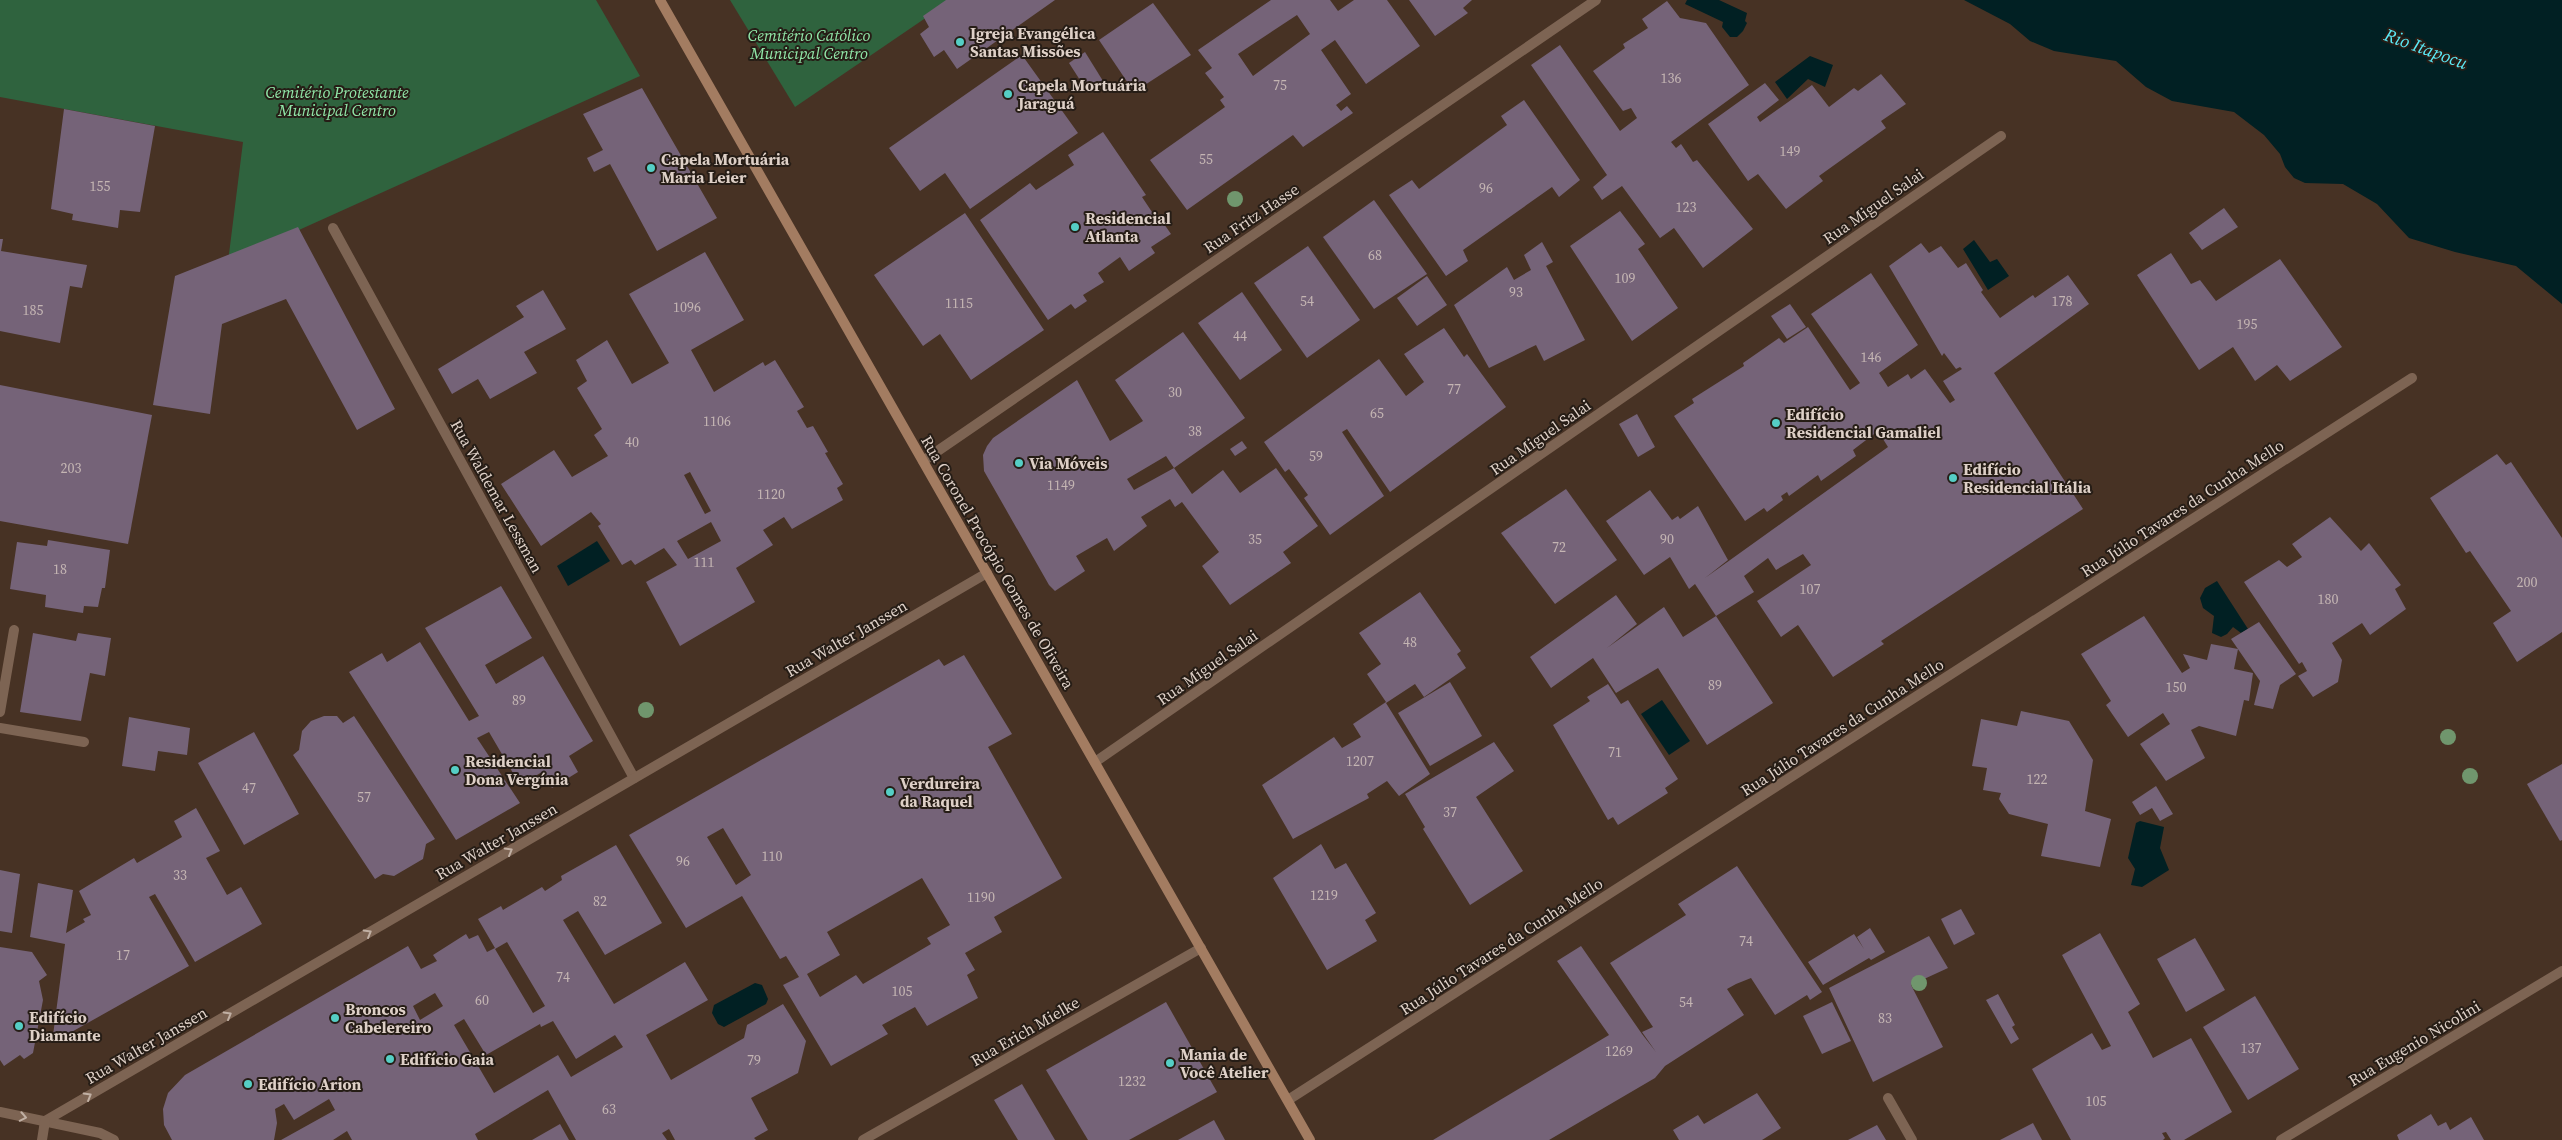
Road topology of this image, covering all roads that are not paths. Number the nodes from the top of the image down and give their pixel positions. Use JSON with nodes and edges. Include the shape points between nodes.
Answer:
{"nodes":[{"id":1,"x":660,"y":0,"type":"edge"},
{"id":2,"x":1596,"y":0,"type":"edge"},
{"id":3,"x":2001,"y":136,"type":"dead end"},
{"id":4,"x":333,"y":228,"type":"dead end"},
{"id":5,"x":2412,"y":378,"type":"dead end"},
{"id":6,"x":923,"y":461,"type":"junction"},
{"id":7,"x":987,"y":573,"type":"junction"},
{"id":8,"x":14,"y":630,"type":"dead end"},
{"id":9,"x":0,"y":712,"type":"edge"},
{"id":10,"x":0,"y":728,"type":"edge"},
{"id":11,"x":84,"y":742,"type":"dead end"},
{"id":12,"x":1095,"y":762,"type":"junction"},
{"id":13,"x":634,"y":778,"type":"junction"},
{"id":14,"x":1201,"y":948,"type":"junction"},
{"id":15,"x":2562,"y":971,"type":"edge"},
{"id":16,"x":1888,"y":1098,"type":"dead end"},
{"id":17,"x":1288,"y":1100,"type":"junction"},
{"id":18,"x":0,"y":1112,"type":"edge"},
{"id":19,"x":46,"y":1121,"type":"junction"},
{"id":20,"x":42,"y":1140,"type":"edge"},
{"id":21,"x":114,"y":1140,"type":"edge"},
{"id":22,"x":863,"y":1140,"type":"edge"},
{"id":23,"x":1310,"y":1140,"type":"edge"},
{"id":24,"x":1912,"y":1140,"type":"edge"},
{"id":25,"x":2281,"y":1140,"type":"edge"}],
"edges":[{"from":1,"to":6,"type":"main road","name":"Rua Coronel Procópio Gomes de Oliveira"},
{"from":2,"to":6,"type":"street","name":"Rua Fritz Hasse"},
{"from":3,"to":12,"type":"street","name":"Rua Miguel Salai"},
{"from":4,"to":13,"type":"street","name":"Rua Waldemar Lessman"},
{"from":5,"to":17,"type":"street","name":"Rua Júlio Tavares da Cunha Mello"},
{"from":6,"to":7,"type":"main road","name":"Rua Coronel Procópio Gomes de Oliveira"},
{"from":7,"to":12,"type":"main road","name":"Rua Coronel Procópio Gomes de Oliveira"},
{"from":7,"to":13,"type":"street","name":"Rua Walter Janssen"},
{"from":8,"to":9,"type":"street"},
{"from":10,"to":11,"type":"street"},
{"from":12,"to":14,"type":"main road","name":"Rua Coronel Procópio Gomes de Oliveira"},
{"from":19,"to":13,"type":"street","name":"Rua Walter Janssen","one_way":true},
{"from":14,"to":17,"type":"main road","name":"Rua Coronel Procópio Gomes de Oliveira"},
{"from":14,"to":22,"type":"street","name":"Rua Erich Mielke"},
{"from":15,"to":25,"type":"street","name":"Rua Eugenio Nicolini"},
{"from":16,"to":24,"type":"street"},
{"from":17,"to":23,"type":"main road","name":"Rua Coronel Procópio Gomes de Oliveira"},
{"from":18,"to":19,"type":"street","one_way":true},
{"from":19,"to":20,"type":"street"},
{"from":19,"to":21,"type":"street","via":[[100,1133]]}]}
